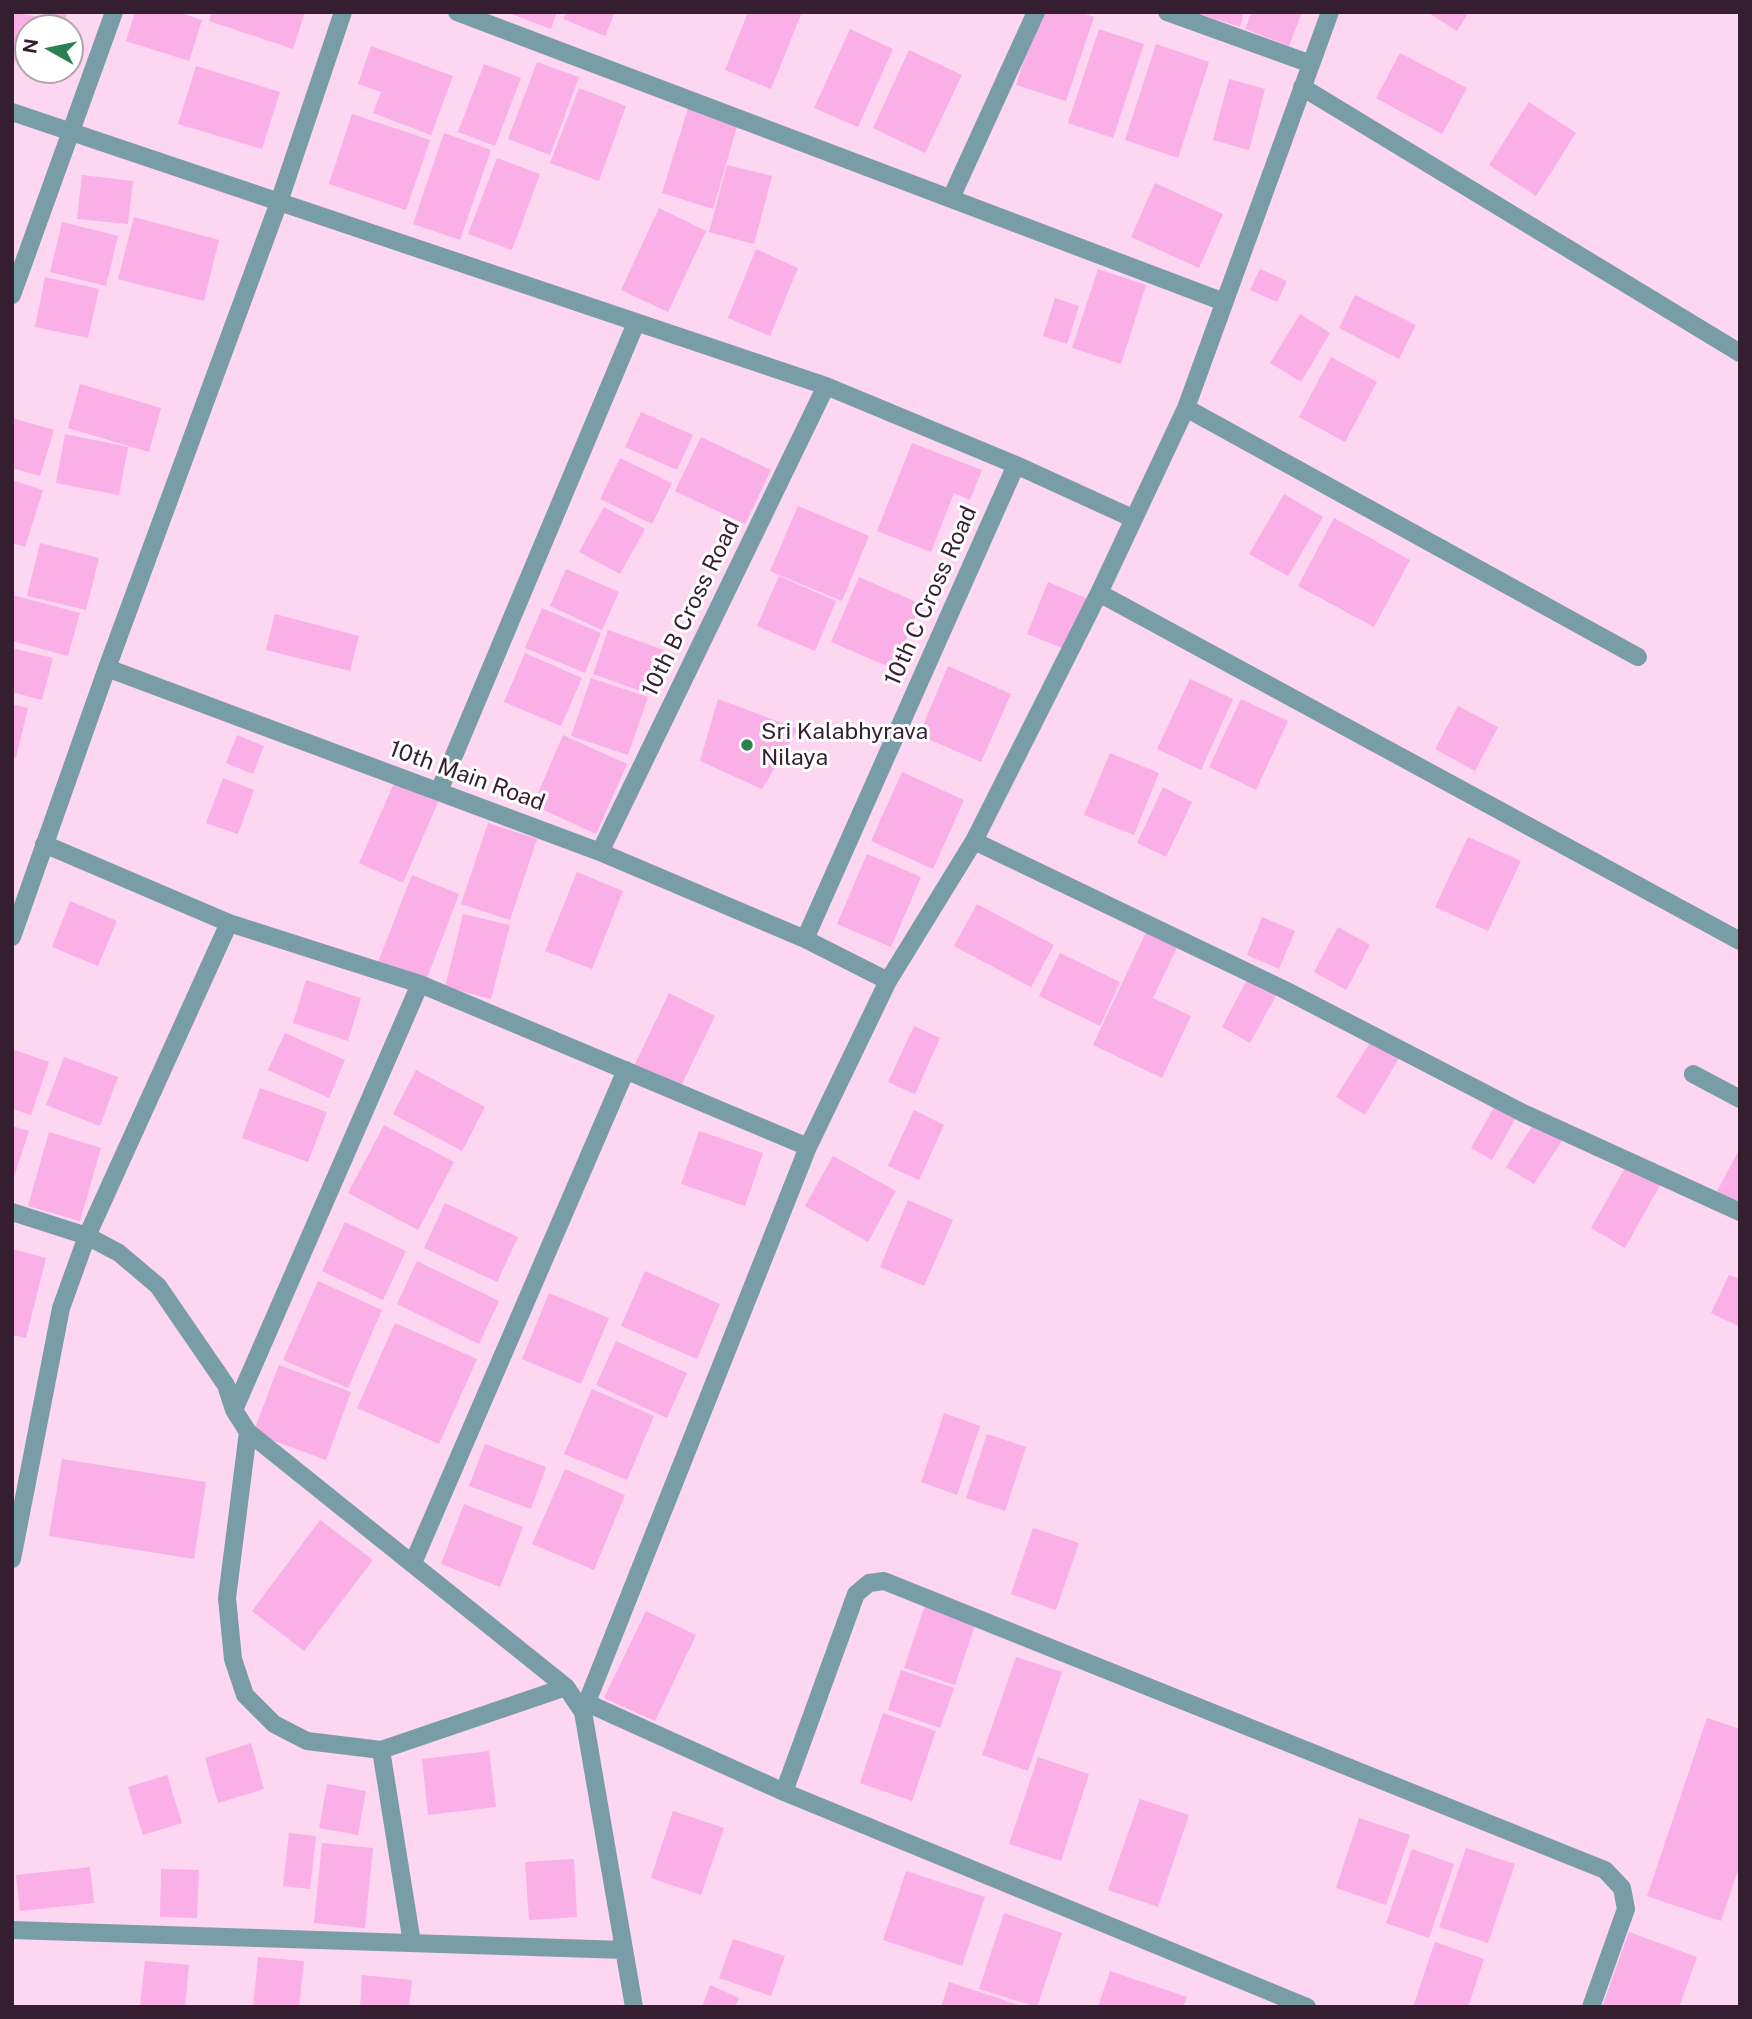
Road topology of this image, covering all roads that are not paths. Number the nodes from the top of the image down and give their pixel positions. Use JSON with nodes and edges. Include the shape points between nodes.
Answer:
{"nodes":[{"id":1,"x":114,"y":12,"type":"edge"},
{"id":2,"x":343,"y":12,"type":"edge"},
{"id":3,"x":457,"y":12,"type":"edge"},
{"id":4,"x":1036,"y":12,"type":"edge"},
{"id":5,"x":1167,"y":12,"type":"edge"},
{"id":6,"x":1330,"y":12,"type":"edge"},
{"id":7,"x":1311,"y":64,"type":"junction"},
{"id":8,"x":1302,"y":87,"type":"junction"},
{"id":9,"x":12,"y":112,"type":"edge"},
{"id":10,"x":70,"y":133,"type":"junction"},
{"id":11,"x":951,"y":198,"type":"junction"},
{"id":12,"x":279,"y":202,"type":"junction"},
{"id":13,"x":12,"y":295,"type":"edge"},
{"id":14,"x":1224,"y":302,"type":"junction"},
{"id":15,"x":636,"y":323,"type":"junction"},
{"id":16,"x":1740,"y":353,"type":"edge"},
{"id":17,"x":826,"y":386,"type":"junction"},
{"id":18,"x":1186,"y":408,"type":"junction"},
{"id":19,"x":1016,"y":465,"type":"junction"},
{"id":20,"x":1132,"y":518,"type":"junction"},
{"id":21,"x":1100,"y":593,"type":"junction"},
{"id":22,"x":1637,"y":657,"type":"dead end"},
{"id":23,"x":107,"y":667,"type":"junction"},
{"id":24,"x":439,"y":791,"type":"junction"},
{"id":25,"x":974,"y":841,"type":"junction"},
{"id":26,"x":44,"y":845,"type":"junction"},
{"id":27,"x":600,"y":852,"type":"junction"},
{"id":28,"x":229,"y":923,"type":"junction"},
{"id":29,"x":12,"y":937,"type":"edge"},
{"id":30,"x":805,"y":939,"type":"junction"},
{"id":31,"x":1740,"y":941,"type":"edge"},
{"id":32,"x":888,"y":981,"type":"junction"},
{"id":33,"x":420,"y":984,"type":"junction"},
{"id":34,"x":626,"y":1070,"type":"junction"},
{"id":35,"x":1693,"y":1073,"type":"dead end"},
{"id":36,"x":1740,"y":1099,"type":"edge"},
{"id":37,"x":808,"y":1147,"type":"junction"},
{"id":38,"x":12,"y":1212,"type":"edge"},
{"id":39,"x":1740,"y":1212,"type":"edge"},
{"id":40,"x":87,"y":1236,"type":"junction"},
{"id":41,"x":234,"y":1409,"type":"junction"},
{"id":42,"x":248,"y":1432,"type":"junction"},
{"id":43,"x":12,"y":1559,"type":"edge"},
{"id":44,"x":413,"y":1563,"type":"junction"},
{"id":45,"x":566,"y":1687,"type":"junction"},
{"id":46,"x":585,"y":1707,"type":"junction"},
{"id":47,"x":381,"y":1750,"type":"junction"},
{"id":48,"x":784,"y":1792,"type":"junction"},
{"id":49,"x":12,"y":1930,"type":"edge"},
{"id":50,"x":412,"y":1943,"type":"junction"},
{"id":51,"x":624,"y":1950,"type":"junction"},
{"id":52,"x":634,"y":2007,"type":"edge"},
{"id":53,"x":1307,"y":2007,"type":"edge"},
{"id":54,"x":1591,"y":2007,"type":"edge"}],
"edges":[{"from":1,"to":10,"type":"street"},
{"from":2,"to":12,"type":"street"},
{"from":3,"to":11,"type":"street"},
{"from":4,"to":11,"type":"street"},
{"from":5,"to":7,"type":"street"},
{"from":6,"to":7,"type":"street"},
{"from":7,"to":8,"type":"street"},
{"from":8,"to":14,"type":"street"},
{"from":8,"to":16,"type":"street"},
{"from":9,"to":10,"type":"street"},
{"from":10,"to":12,"type":"street"},
{"from":10,"to":13,"type":"street"},
{"from":11,"to":14,"type":"street"},
{"from":12,"to":15,"type":"street"},
{"from":12,"to":23,"type":"street"},
{"from":14,"to":18,"type":"street"},
{"from":15,"to":17,"type":"street"},
{"from":15,"to":24,"type":"street"},
{"from":17,"to":19,"type":"street"},
{"from":17,"to":27,"type":"street","name":"10th B Cross Road"},
{"from":18,"to":20,"type":"street"},
{"from":18,"to":22,"type":"street"},
{"from":19,"to":20,"type":"street"},
{"from":19,"to":30,"type":"street","name":"10th C Cross Road"},
{"from":20,"to":21,"type":"street"},
{"from":21,"to":25,"type":"street"},
{"from":21,"to":31,"type":"street"},
{"from":23,"to":24,"type":"street","name":"10th Main Road"},
{"from":23,"to":26,"type":"street"},
{"from":24,"to":27,"type":"street","name":"10th Main Road"},
{"from":25,"to":32,"type":"street"},
{"from":25,"to":39,"type":"street","via":[[1285,990],[1523,1113]]},
{"from":26,"to":28,"type":"street"},
{"from":26,"to":29,"type":"street"},
{"from":27,"to":30,"type":"street","name":"10th Main Road"},
{"from":28,"to":33,"type":"street"},
{"from":28,"to":40,"type":"street"},
{"from":30,"to":32,"type":"street","name":"10th Main Road"},
{"from":32,"to":37,"type":"street"},
{"from":33,"to":34,"type":"street"},
{"from":33,"to":41,"type":"street"},
{"from":34,"to":37,"type":"street"},
{"from":34,"to":44,"type":"street"},
{"from":35,"to":36,"type":"street"},
{"from":37,"to":46,"type":"street"},
{"from":38,"to":40,"type":"street"},
{"from":40,"to":41,"type":"street","via":[[119,1253],[158,1286],[226,1385]]},
{"from":40,"to":43,"type":"street","via":[[61,1308]]},
{"from":41,"to":42,"type":"street"},
{"from":42,"to":44,"type":"street"},
{"from":42,"to":47,"type":"street","via":[[227,1598],[233,1659],[245,1695],[274,1724],[307,1741]]},
{"from":44,"to":45,"type":"street"},
{"from":45,"to":46,"type":"street"},
{"from":45,"to":47,"type":"street"},
{"from":46,"to":48,"type":"street"},
{"from":46,"to":51,"type":"street"},
{"from":47,"to":50,"type":"street"},
{"from":48,"to":53,"type":"street"},
{"from":48,"to":54,"type":"street","via":[[856,1594],[869,1583],[884,1581],[1605,1870],[1622,1888],[1626,1909]]},
{"from":49,"to":50,"type":"street"},
{"from":50,"to":51,"type":"street"},
{"from":51,"to":52,"type":"street"}]}
